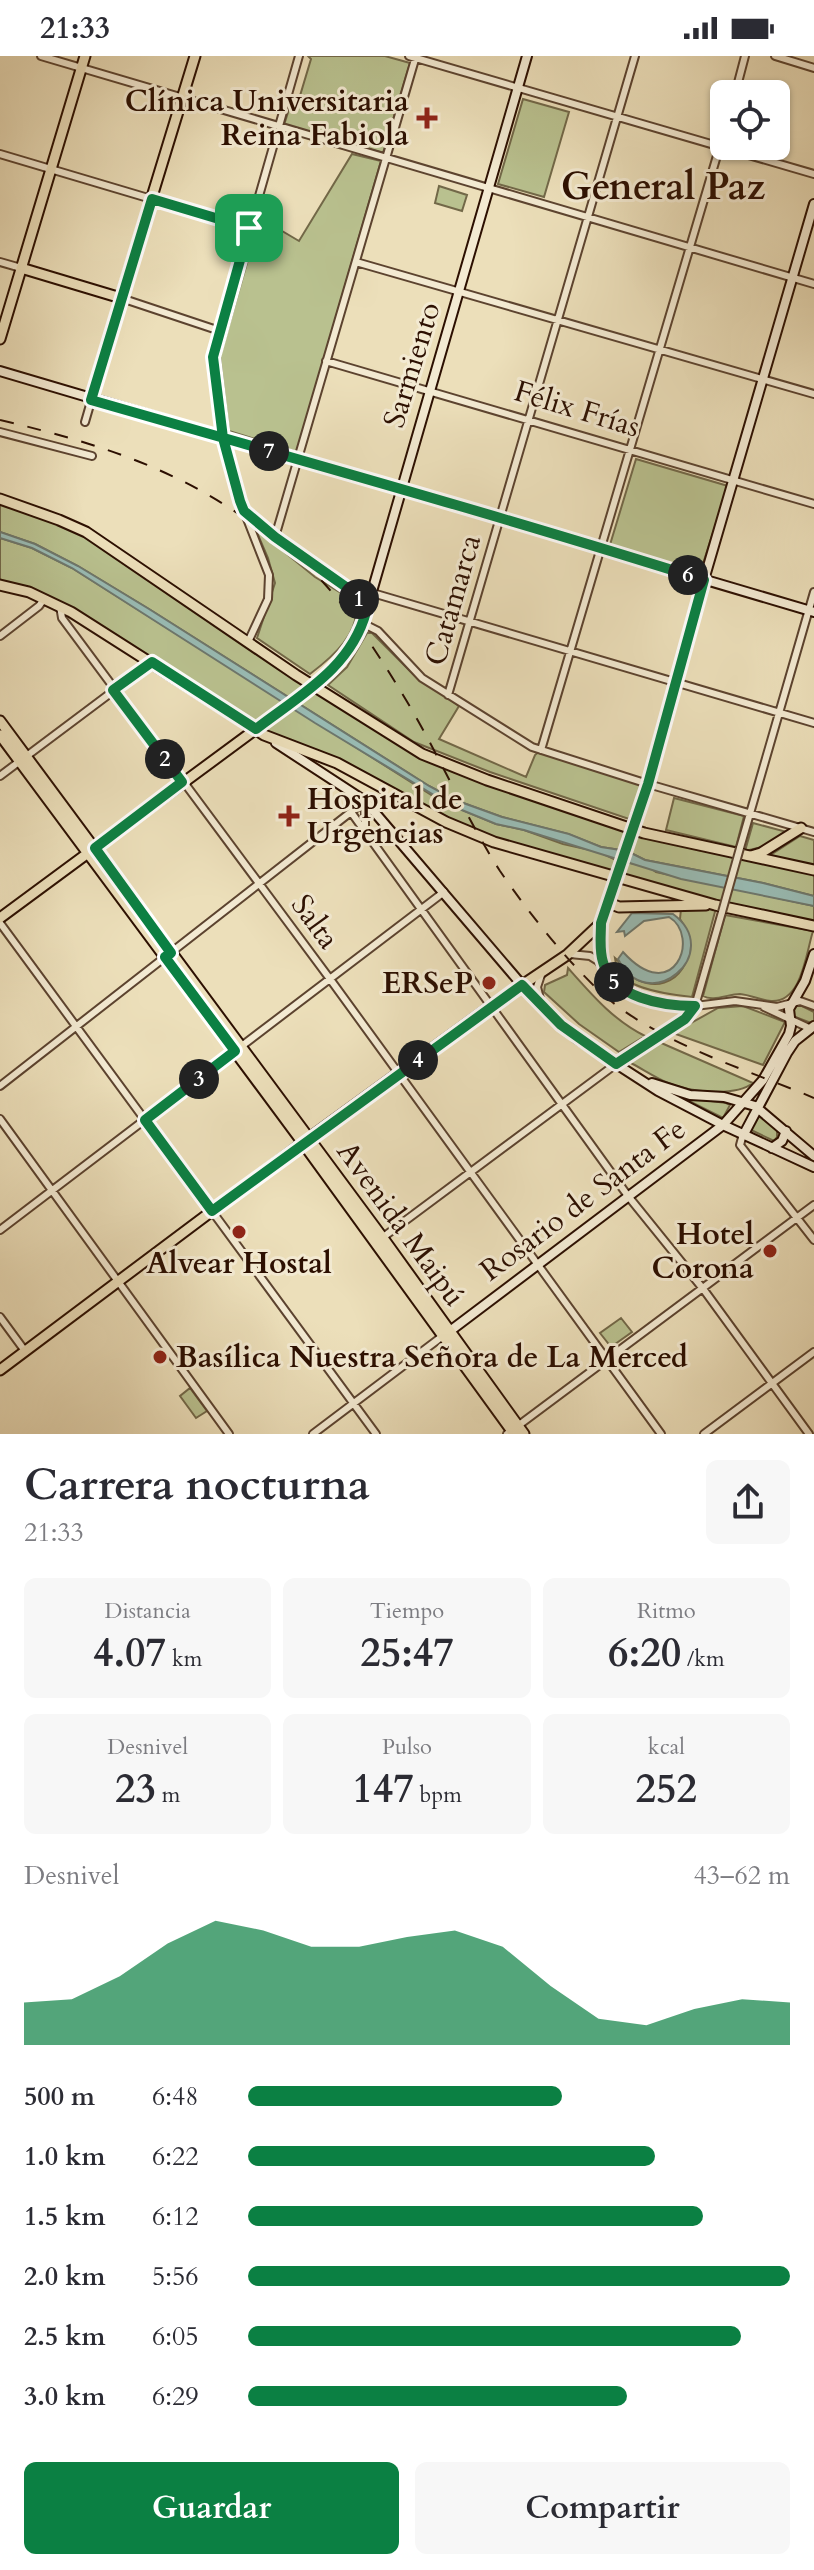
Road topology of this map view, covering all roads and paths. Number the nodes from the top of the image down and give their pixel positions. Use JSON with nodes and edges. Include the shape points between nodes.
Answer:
{"nodes":[{"id":1,"x":41,"y":56,"type":"edge"},
{"id":2,"x":85,"y":56,"type":"edge"},
{"id":3,"x":195,"y":56,"type":"edge"},
{"id":4,"x":299,"y":56,"type":"edge"},
{"id":5,"x":527,"y":56,"type":"edge"},
{"id":6,"x":635,"y":56,"type":"edge"},
{"id":7,"x":745,"y":56,"type":"edge"},
{"id":8,"x":775,"y":56,"type":"edge"},
{"id":9,"x":414,"y":57,"type":"edge"},
{"id":10,"x":81,"y":68,"type":"junction"},
{"id":11,"x":814,"y":68,"type":"edge"},
{"id":12,"x":739,"y":80,"type":"edge"},
{"id":13,"x":518,"y":88,"type":"junction"},
{"id":14,"x":183,"y":99,"type":"junction"},
{"id":15,"x":617,"y":118,"type":"junction"},
{"id":16,"x":278,"y":127,"type":"junction"},
{"id":17,"x":710,"y":144,"type":"edge"},
{"id":18,"x":0,"y":154,"type":"edge"},
{"id":19,"x":387,"y":157,"type":"junction"},
{"id":20,"x":716,"y":160,"type":"edge"},
{"id":21,"x":765,"y":160,"type":"edge"},
{"id":22,"x":51,"y":169,"type":"junction"},
{"id":23,"x":814,"y":174,"type":"edge"},
{"id":24,"x":488,"y":188,"type":"junction"},
{"id":25,"x":152,"y":199,"type":"junction"},
{"id":26,"x":814,"y":204,"type":"edge"},
{"id":27,"x":589,"y":217,"type":"junction"},
{"id":28,"x":249,"y":228,"type":"junction"},
{"id":29,"x":689,"y":247,"type":"junction"},
{"id":30,"x":0,"y":262,"type":"edge"},
{"id":31,"x":356,"y":262,"type":"junction"},
{"id":32,"x":21,"y":268,"type":"junction"},
{"id":33,"x":793,"y":277,"type":"junction"},
{"id":34,"x":814,"y":284,"type":"edge"},
{"id":35,"x":459,"y":291,"type":"junction"},
{"id":36,"x":121,"y":298,"type":"junction"},
{"id":37,"x":558,"y":320,"type":"junction"},
{"id":38,"x":220,"y":331,"type":"junction"},
{"id":39,"x":0,"y":339,"type":"edge"},
{"id":40,"x":659,"y":349,"type":"junction"},
{"id":41,"x":326,"y":361,"type":"junction"},
{"id":42,"x":0,"y":371,"type":"edge"},
{"id":43,"x":763,"y":379,"type":"junction"},
{"id":44,"x":429,"y":389,"type":"junction"},
{"id":45,"x":814,"y":394,"type":"edge"},
{"id":46,"x":91,"y":400,"type":"junction"},
{"id":47,"x":529,"y":420,"type":"junction"},
{"id":48,"x":85,"y":422,"type":"dead end"},
{"id":49,"x":0,"y":432,"type":"edge"},
{"id":50,"x":223,"y":438,"type":"junction"},
{"id":51,"x":629,"y":449,"type":"junction"},
{"id":52,"x":92,"y":456,"type":"dead end"},
{"id":53,"x":298,"y":460,"type":"junction"},
{"id":54,"x":733,"y":480,"type":"junction"},
{"id":55,"x":400,"y":489,"type":"junction"},
{"id":56,"x":0,"y":499,"type":"edge"},
{"id":57,"x":814,"y":504,"type":"edge"},
{"id":58,"x":244,"y":511,"type":"junction"},
{"id":59,"x":500,"y":519,"type":"junction"},
{"id":60,"x":275,"y":537,"type":"junction"},
{"id":61,"x":600,"y":549,"type":"junction"},
{"id":62,"x":704,"y":580,"type":"junction"},
{"id":63,"x":342,"y":584,"type":"junction"},
{"id":64,"x":0,"y":585,"type":"edge"},
{"id":65,"x":372,"y":591,"type":"junction"},
{"id":66,"x":814,"y":592,"type":"edge"},
{"id":67,"x":44,"y":599,"type":"junction"},
{"id":68,"x":60,"y":606,"type":"junction"},
{"id":69,"x":811,"y":611,"type":"edge"},
{"id":70,"x":366,"y":612,"type":"junction"},
{"id":71,"x":470,"y":621,"type":"junction"},
{"id":72,"x":362,"y":626,"type":"junction"},
{"id":73,"x":0,"y":636,"type":"edge"},
{"id":74,"x":248,"y":642,"type":"junction"},
{"id":75,"x":570,"y":650,"type":"junction"},
{"id":76,"x":152,"y":662,"type":"junction"},
{"id":77,"x":676,"y":682,"type":"junction"},
{"id":78,"x":113,"y":690,"type":"junction"},
{"id":79,"x":448,"y":695,"type":"junction"},
{"id":80,"x":779,"y":712,"type":"junction"},
{"id":81,"x":0,"y":721,"type":"edge"},
{"id":82,"x":814,"y":723,"type":"edge"},
{"id":83,"x":260,"y":732,"type":"junction"},
{"id":84,"x":0,"y":735,"type":"edge"},
{"id":85,"x":541,"y":750,"type":"junction"},
{"id":86,"x":23,"y":759,"type":"junction"},
{"id":87,"x":0,"y":776,"type":"edge"},
{"id":88,"x":182,"y":782,"type":"junction"},
{"id":89,"x":650,"y":788,"type":"junction"},
{"id":90,"x":365,"y":801,"type":"junction"},
{"id":91,"x":351,"y":812,"type":"junction"},
{"id":92,"x":750,"y":813,"type":"junction"},
{"id":93,"x":801,"y":828,"type":"junction"},
{"id":94,"x":365,"y":831,"type":"junction"},
{"id":95,"x":814,"y":832,"type":"edge"},
{"id":96,"x":91,"y":851,"type":"junction"},
{"id":97,"x":748,"y":856,"type":"junction"},
{"id":98,"x":814,"y":870,"type":"edge"},
{"id":99,"x":259,"y":883,"type":"junction"},
{"id":100,"x":444,"y":892,"type":"junction"},
{"id":101,"x":609,"y":903,"type":"junction"},
{"id":102,"x":422,"y":908,"type":"junction"},
{"id":103,"x":718,"y":908,"type":"junction"},
{"id":104,"x":0,"y":920,"type":"edge"},
{"id":105,"x":601,"y":923,"type":"junction"},
{"id":106,"x":814,"y":926,"type":"edge"},
{"id":107,"x":814,"y":954,"type":"edge"},
{"id":108,"x":168,"y":955,"type":"junction"},
{"id":109,"x":567,"y":955,"type":"junction"},
{"id":110,"x":545,"y":970,"type":"junction"},
{"id":111,"x":608,"y":976,"type":"junction"},
{"id":112,"x":330,"y":979,"type":"junction"},
{"id":113,"x":522,"y":985,"type":"junction"},
{"id":114,"x":792,"y":1003,"type":"junction"},
{"id":115,"x":757,"y":1004,"type":"junction"},
{"id":116,"x":491,"y":1006,"type":"junction"},
{"id":117,"x":542,"y":1006,"type":"junction"},
{"id":118,"x":695,"y":1006,"type":"junction"},
{"id":119,"x":814,"y":1006,"type":"edge"},
{"id":120,"x":789,"y":1020,"type":"junction"},
{"id":121,"x":76,"y":1027,"type":"junction"},
{"id":122,"x":812,"y":1027,"type":"edge"},
{"id":123,"x":238,"y":1049,"type":"junction"},
{"id":124,"x":616,"y":1064,"type":"junction"},
{"id":125,"x":399,"y":1075,"type":"junction"},
{"id":126,"x":637,"y":1077,"type":"junction"},
{"id":127,"x":0,"y":1086,"type":"edge"},
{"id":128,"x":767,"y":1090,"type":"junction"},
{"id":129,"x":744,"y":1102,"type":"junction"},
{"id":130,"x":562,"y":1105,"type":"junction"},
{"id":131,"x":759,"y":1108,"type":"junction"},
{"id":132,"x":0,"y":1119,"type":"edge"},
{"id":133,"x":145,"y":1120,"type":"junction"},
{"id":134,"x":774,"y":1120,"type":"junction"},
{"id":135,"x":723,"y":1125,"type":"junction"},
{"id":136,"x":786,"y":1131,"type":"junction"},
{"id":137,"x":744,"y":1134,"type":"junction"},
{"id":138,"x":305,"y":1141,"type":"junction"},
{"id":139,"x":772,"y":1148,"type":"junction"},
{"id":140,"x":814,"y":1156,"type":"edge"},
{"id":141,"x":814,"y":1167,"type":"edge"},
{"id":142,"x":470,"y":1173,"type":"junction"},
{"id":143,"x":52,"y":1191,"type":"junction"},
{"id":144,"x":628,"y":1196,"type":"junction"},
{"id":145,"x":814,"y":1205,"type":"edge"},
{"id":146,"x":212,"y":1211,"type":"junction"},
{"id":147,"x":797,"y":1218,"type":"junction"},
{"id":148,"x":0,"y":1230,"type":"edge"},
{"id":149,"x":379,"y":1240,"type":"junction"},
{"id":150,"x":814,"y":1240,"type":"edge"},
{"id":151,"x":538,"y":1265,"type":"junction"},
{"id":152,"x":118,"y":1281,"type":"junction"},
{"id":153,"x":703,"y":1289,"type":"junction"},
{"id":154,"x":0,"y":1317,"type":"edge"},
{"id":155,"x":447,"y":1334,"type":"junction"},
{"id":156,"x":25,"y":1351,"type":"junction"},
{"id":157,"x":814,"y":1352,"type":"edge"},
{"id":158,"x":608,"y":1361,"type":"junction"},
{"id":159,"x":0,"y":1370,"type":"edge"},
{"id":160,"x":772,"y":1383,"type":"junction"},
{"id":161,"x":354,"y":1403,"type":"junction"},
{"id":162,"x":515,"y":1432,"type":"edge"},
{"id":163,"x":229,"y":1434,"type":"edge"},
{"id":164,"x":313,"y":1434,"type":"edge"},
{"id":165,"x":376,"y":1434,"type":"edge"},
{"id":166,"x":661,"y":1434,"type":"edge"},
{"id":167,"x":704,"y":1434,"type":"edge"},
{"id":168,"x":809,"y":1434,"type":"edge"}],
"edges":[{"from":1,"to":10,"type":"street"},
{"from":2,"to":10,"type":"main road"},
{"from":3,"to":14,"type":"main road"},
{"from":4,"to":16,"type":"street"},
{"from":5,"to":13,"type":"main road","name":"Sarmiento"},
{"from":6,"to":15,"type":"street","name":"Catamarca"},
{"from":7,"to":12,"type":"street"},
{"from":8,"to":11,"type":"street"},
{"from":9,"to":13,"type":"street"},
{"from":9,"to":19,"type":"street"},
{"from":10,"to":14,"type":"street"},
{"from":10,"to":22,"type":"main road"},
{"from":13,"to":15,"type":"street"},
{"from":13,"to":24,"type":"main road","name":"Sarmiento"},
{"from":14,"to":16,"type":"street"},
{"from":14,"to":25,"type":"main road"},
{"from":15,"to":17,"type":"street"},
{"from":15,"to":27,"type":"street","name":"Catamarca"},
{"from":16,"to":19,"type":"street"},
{"from":16,"to":28,"type":"street"},
{"from":18,"to":22,"type":"street"},
{"from":19,"to":24,"type":"street"},
{"from":19,"to":31,"type":"street"},
{"from":20,"to":29,"type":"street"},
{"from":21,"to":23,"type":"street"},
{"from":22,"to":25,"type":"street"},
{"from":22,"to":32,"type":"main road"},
{"from":24,"to":27,"type":"street"},
{"from":24,"to":35,"type":"main road","name":"Sarmiento"},
{"from":25,"to":28,"type":"street"},
{"from":25,"to":36,"type":"main road"},
{"from":26,"to":33,"type":"main road"},
{"from":27,"to":29,"type":"street"},
{"from":27,"to":37,"type":"street","name":"Catamarca"},
{"from":28,"to":38,"type":"street"},
{"from":29,"to":33,"type":"street"},
{"from":29,"to":40,"type":"street"},
{"from":30,"to":32,"type":"street"},
{"from":31,"to":35,"type":"street"},
{"from":31,"to":41,"type":"street"},
{"from":32,"to":36,"type":"main road"},
{"from":32,"to":39,"type":"main road"},
{"from":33,"to":34,"type":"street"},
{"from":33,"to":43,"type":"main road"},
{"from":35,"to":37,"type":"street"},
{"from":35,"to":44,"type":"main road","name":"Sarmiento"},
{"from":36,"to":38,"type":"street"},
{"from":36,"to":46,"type":"street"},
{"from":37,"to":40,"type":"street"},
{"from":37,"to":47,"type":"street","name":"Catamarca"},
{"from":38,"to":50,"type":"street","via":[[213,365]]},
{"from":40,"to":43,"type":"street"},
{"from":40,"to":51,"type":"street"},
{"from":41,"to":44,"type":"street","name":"Félix Frías"},
{"from":41,"to":53,"type":"street"},
{"from":42,"to":46,"type":"main road"},
{"from":43,"to":45,"type":"street"},
{"from":43,"to":54,"type":"main road"},
{"from":44,"to":47,"type":"street","name":"Félix Frías"},
{"from":44,"to":55,"type":"main road","name":"Sarmiento"},
{"from":46,"to":48,"type":"street"},
{"from":46,"to":50,"type":"main road"},
{"from":47,"to":51,"type":"street","name":"Félix Frías"},
{"from":47,"to":59,"type":"street","name":"Catamarca"},
{"from":49,"to":52,"type":"street"},
{"from":50,"to":53,"type":"main road"},
{"from":50,"to":58,"type":"street"},
{"from":51,"to":54,"type":"street","name":"Félix Frías"},
{"from":51,"to":61,"type":"street"},
{"from":53,"to":55,"type":"main road"},
{"from":53,"to":60,"type":"street"},
{"from":54,"to":57,"type":"street","name":"Félix Frías"},
{"from":54,"to":62,"type":"main road"},
{"from":55,"to":59,"type":"main road"},
{"from":55,"to":65,"type":"main road","name":"Sarmiento"},
{"from":56,"to":74,"type":"main road","via":[[86,532]]},
{"from":58,"to":60,"type":"street"},
{"from":58,"to":74,"type":"street","via":[[269,575],[268,599]]},
{"from":59,"to":61,"type":"main road"},
{"from":59,"to":71,"type":"street","name":"Catamarca"},
{"from":60,"to":63,"type":"street"},
{"from":61,"to":62,"type":"main road"},
{"from":61,"to":75,"type":"street"},
{"from":62,"to":69,"type":"main road"},
{"from":62,"to":77,"type":"main road"},
{"from":63,"to":65,"type":"street"},
{"from":63,"to":70,"type":"street","via":[[356,594]]},
{"from":64,"to":67,"type":"main road"},
{"from":65,"to":70,"type":"main road","name":"Sarmiento"},
{"from":65,"to":71,"type":"street"},
{"from":66,"to":69,"type":"street"},
{"from":67,"to":68,"type":"main road"},
{"from":67,"to":73,"type":"street"},
{"from":68,"to":76,"type":"main road"},
{"from":68,"to":78,"type":"street","name":"Salta","via":[[62,618]]},
{"from":69,"to":80,"type":"street"},
{"from":70,"to":72,"type":"main road","name":"Sarmiento"},
{"from":71,"to":75,"type":"street"},
{"from":71,"to":79,"type":"street","name":"Catamarca"},
{"from":72,"to":79,"type":"street","via":[[378,631],[422,678]]},
{"from":72,"to":83,"type":"main road","name":"Sarmiento","bridge":true,"via":[[343,659],[266,721]]},
{"from":74,"to":97,"type":"main road","via":[[422,754],[644,833]]},
{"from":75,"to":77,"type":"street"},
{"from":75,"to":85,"type":"street"},
{"from":76,"to":78,"type":"street"},
{"from":76,"to":83,"type":"main road"},
{"from":77,"to":80,"type":"street"},
{"from":77,"to":89,"type":"main road"},
{"from":78,"to":86,"type":"street"},
{"from":78,"to":88,"type":"street","name":"Salta"},
{"from":79,"to":85,"type":"street"},
{"from":80,"to":82,"type":"street"},
{"from":80,"to":92,"type":"street"},
{"from":81,"to":86,"type":"main road","name":"Avenida Maipú"},
{"from":83,"to":88,"type":"main road"},
{"from":83,"to":90,"type":"main road"},
{"from":83,"to":103,"type":"main road","via":[[326,757],[494,842]]},
{"from":84,"to":86,"type":"main road","name":"Avenida Maipú"},
{"from":85,"to":89,"type":"street"},
{"from":86,"to":87,"type":"street"},
{"from":86,"to":96,"type":"main road","name":"Avenida Maipú"},
{"from":88,"to":96,"type":"main road"},
{"from":88,"to":99,"type":"street","name":"Salta"},
{"from":89,"to":92,"type":"street"},
{"from":89,"to":101,"type":"main road","bridge":true},
{"from":90,"to":91,"type":"street"},
{"from":90,"to":94,"type":"street"},
{"from":90,"to":100,"type":"main road"},
{"from":91,"to":94,"type":"street"},
{"from":91,"to":99,"type":"street"},
{"from":92,"to":93,"type":"street"},
{"from":92,"to":103,"type":"street","bridge":true},
{"from":93,"to":95,"type":"street"},
{"from":93,"to":97,"type":"main road"},
{"from":94,"to":102,"type":"street"},
{"from":96,"to":104,"type":"main road"},
{"from":96,"to":108,"type":"main road","name":"Avenida Maipú"},
{"from":97,"to":98,"type":"main road"},
{"from":99,"to":108,"type":"street"},
{"from":99,"to":112,"type":"street","name":"Salta"},
{"from":100,"to":102,"type":"street"},
{"from":100,"to":113,"type":"main road"},
{"from":101,"to":103,"type":"main road"},
{"from":101,"to":105,"type":"main road"},
{"from":102,"to":112,"type":"street"},
{"from":102,"to":116,"type":"street"},
{"from":103,"to":106,"type":"main road"},
{"from":103,"to":118,"type":"street"},
{"from":104,"to":121,"type":"street"},
{"from":105,"to":109,"type":"main road"},
{"from":105,"to":111,"type":"street","via":[[601,956]]},
{"from":107,"to":114,"type":"main road","name":"Rosario de Santa Fe"},
{"from":108,"to":121,"type":"street"},
{"from":108,"to":123,"type":"main road","name":"Avenida Maipú"},
{"from":109,"to":110,"type":"main road"},
{"from":109,"to":111,"type":"street","via":[[590,956]]},
{"from":110,"to":113,"type":"main road"},
{"from":110,"to":117,"type":"street","via":[[537,987]]},
{"from":111,"to":118,"type":"street","via":[[649,1000]]},
{"from":112,"to":123,"type":"street"},
{"from":112,"to":125,"type":"street","name":"Salta"},
{"from":113,"to":116,"type":"main road"},
{"from":113,"to":117,"type":"main road"},
{"from":114,"to":115,"type":"street"},
{"from":114,"to":119,"type":"street"},
{"from":114,"to":120,"type":"main road","name":"Rosario de Santa Fe"},
{"from":115,"to":118,"type":"street"},
{"from":115,"to":120,"type":"street"},
{"from":116,"to":125,"type":"main road"},
{"from":116,"to":130,"type":"street"},
{"from":117,"to":124,"type":"main road","via":[[576,1038]]},
{"from":118,"to":124,"type":"street","via":[[685,1019]]},
{"from":120,"to":122,"type":"street"},
{"from":120,"to":129,"type":"main road","name":"Rosario de Santa Fe","via":[[789,1034]]},
{"from":121,"to":127,"type":"street"},
{"from":121,"to":133,"type":"street"},
{"from":122,"to":128,"type":"main road","via":[[795,1041]]},
{"from":123,"to":133,"type":"street"},
{"from":123,"to":138,"type":"main road","name":"Avenida Maipú"},
{"from":124,"to":126,"type":"main road"},
{"from":124,"to":130,"type":"street"},
{"from":125,"to":138,"type":"main road"},
{"from":125,"to":142,"type":"street","name":"Salta"},
{"from":126,"to":129,"type":"main road","via":[[682,1093]]},
{"from":126,"to":135,"type":"main road"},
{"from":128,"to":131,"type":"main road"},
{"from":128,"to":134,"type":"main road","via":[[765,1105]]},
{"from":129,"to":131,"type":"main road"},
{"from":129,"to":135,"type":"main road","name":"Rosario de Santa Fe"},
{"from":130,"to":142,"type":"street"},
{"from":130,"to":144,"type":"street"},
{"from":131,"to":134,"type":"main road"},
{"from":131,"to":137,"type":"main road"},
{"from":132,"to":143,"type":"street"},
{"from":133,"to":143,"type":"street"},
{"from":133,"to":146,"type":"street"},
{"from":134,"to":136,"type":"main road"},
{"from":135,"to":137,"type":"main road"},
{"from":135,"to":144,"type":"main road","name":"Rosario de Santa Fe"},
{"from":136,"to":139,"type":"main road"},
{"from":136,"to":140,"type":"main road"},
{"from":137,"to":139,"type":"main road"},
{"from":137,"to":147,"type":"street","via":[[740,1145]]},
{"from":138,"to":146,"type":"main road"},
{"from":138,"to":149,"type":"main road","name":"Avenida Maipú"},
{"from":139,"to":141,"type":"main road"},
{"from":142,"to":149,"type":"street"},
{"from":142,"to":151,"type":"street","name":"Salta"},
{"from":143,"to":148,"type":"street"},
{"from":143,"to":152,"type":"street"},
{"from":144,"to":151,"type":"main road","name":"Rosario de Santa Fe"},
{"from":144,"to":153,"type":"street"},
{"from":145,"to":147,"type":"street"},
{"from":146,"to":152,"type":"main road"},
{"from":146,"to":161,"type":"street"},
{"from":147,"to":150,"type":"street"},
{"from":147,"to":153,"type":"street"},
{"from":149,"to":155,"type":"main road","name":"Avenida Maipú"},
{"from":151,"to":155,"type":"main road","name":"Rosario de Santa Fe"},
{"from":151,"to":158,"type":"street","name":"Salta"},
{"from":152,"to":156,"type":"main road"},
{"from":152,"to":163,"type":"street"},
{"from":153,"to":158,"type":"street"},
{"from":153,"to":160,"type":"street"},
{"from":154,"to":156,"type":"street"},
{"from":155,"to":161,"type":"street","name":"Rosario de Santa Fe"},
{"from":155,"to":162,"type":"main road","name":"Avenida Maipú"},
{"from":156,"to":159,"type":"main road"},
{"from":157,"to":160,"type":"street"},
{"from":158,"to":162,"type":"street"},
{"from":158,"to":166,"type":"street","name":"Salta"},
{"from":160,"to":167,"type":"street"},
{"from":160,"to":168,"type":"street"},
{"from":161,"to":164,"type":"street","name":"Rosario de Santa Fe"},
{"from":161,"to":165,"type":"street"}]}
